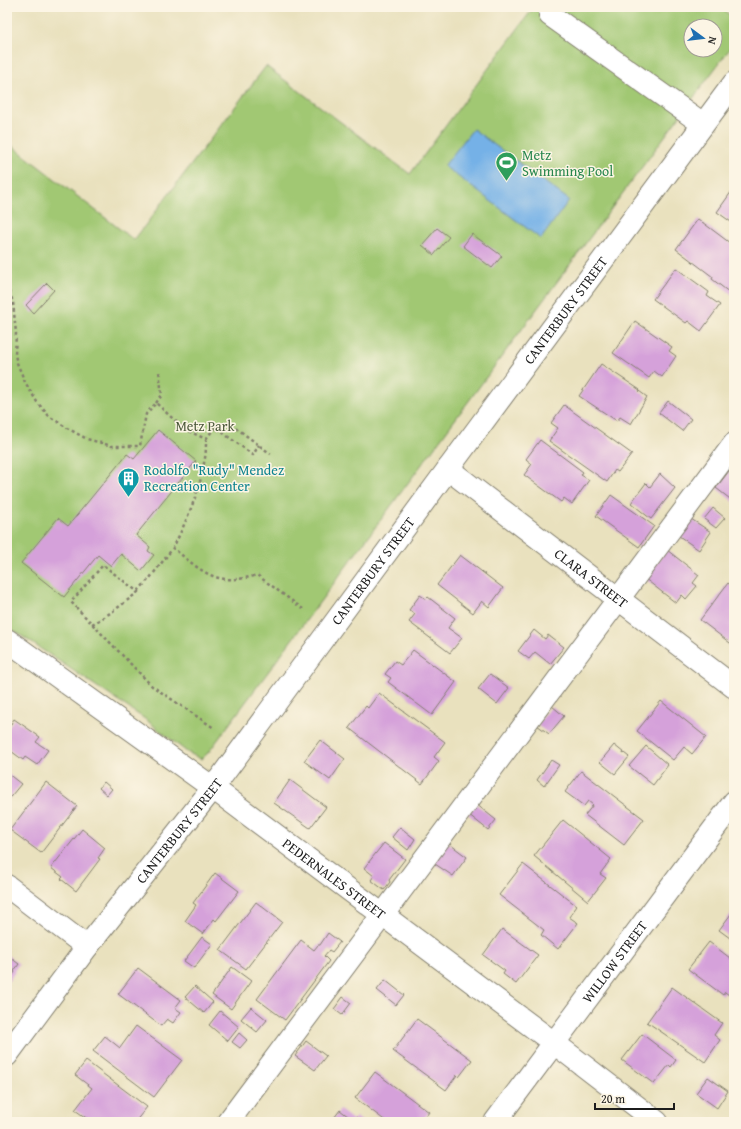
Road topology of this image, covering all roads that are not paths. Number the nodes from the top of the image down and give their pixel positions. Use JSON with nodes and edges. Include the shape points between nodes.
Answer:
{"nodes":[{"id":1,"x":550,"y":15,"type":"dead end"},
{"id":2,"x":734,"y":83,"type":"edge"},
{"id":3,"x":703,"y":124,"type":"junction"},
{"id":4,"x":734,"y":444,"type":"edge"},
{"id":5,"x":448,"y":469,"type":"junction"},
{"id":6,"x":618,"y":599,"type":"junction"},
{"id":7,"x":7,"y":640,"type":"edge"},
{"id":8,"x":734,"y":687,"type":"edge"},
{"id":9,"x":213,"y":788,"type":"junction"},
{"id":10,"x":734,"y":802,"type":"edge"},
{"id":11,"x":7,"y":886,"type":"edge"},
{"id":12,"x":382,"y":916,"type":"junction"},
{"id":13,"x":87,"y":947,"type":"junction"},
{"id":14,"x":554,"y":1043,"type":"junction"},
{"id":15,"x":7,"y":1055,"type":"edge"},
{"id":16,"x":228,"y":1122,"type":"edge"},
{"id":17,"x":495,"y":1122,"type":"edge"},
{"id":18,"x":657,"y":1122,"type":"edge"}],
"edges":[{"from":1,"to":3,"type":"street"},
{"from":2,"to":3,"type":"street","name":"CANTERBURY STREET"},
{"from":3,"to":5,"type":"street","name":"CANTERBURY STREET"},
{"from":4,"to":6,"type":"street"},
{"from":5,"to":6,"type":"street","name":"CLARA STREET"},
{"from":5,"to":9,"type":"street","name":"CANTERBURY STREET"},
{"from":6,"to":8,"type":"street","name":"CLARA STREET"},
{"from":6,"to":12,"type":"street"},
{"from":7,"to":9,"type":"street","name":"PEDERNALES STREET"},
{"from":9,"to":12,"type":"street","name":"PEDERNALES STREET"},
{"from":9,"to":13,"type":"street","name":"CANTERBURY STREET"},
{"from":10,"to":14,"type":"street","name":"WILLOW STREET"},
{"from":11,"to":13,"type":"street"},
{"from":12,"to":14,"type":"street","name":"PEDERNALES STREET"},
{"from":12,"to":16,"type":"street"},
{"from":13,"to":15,"type":"street","name":"CANTERBURY STREET"},
{"from":14,"to":17,"type":"street","name":"WILLOW STREET"},
{"from":14,"to":18,"type":"street","name":"PEDERNALES STREET"}]}
